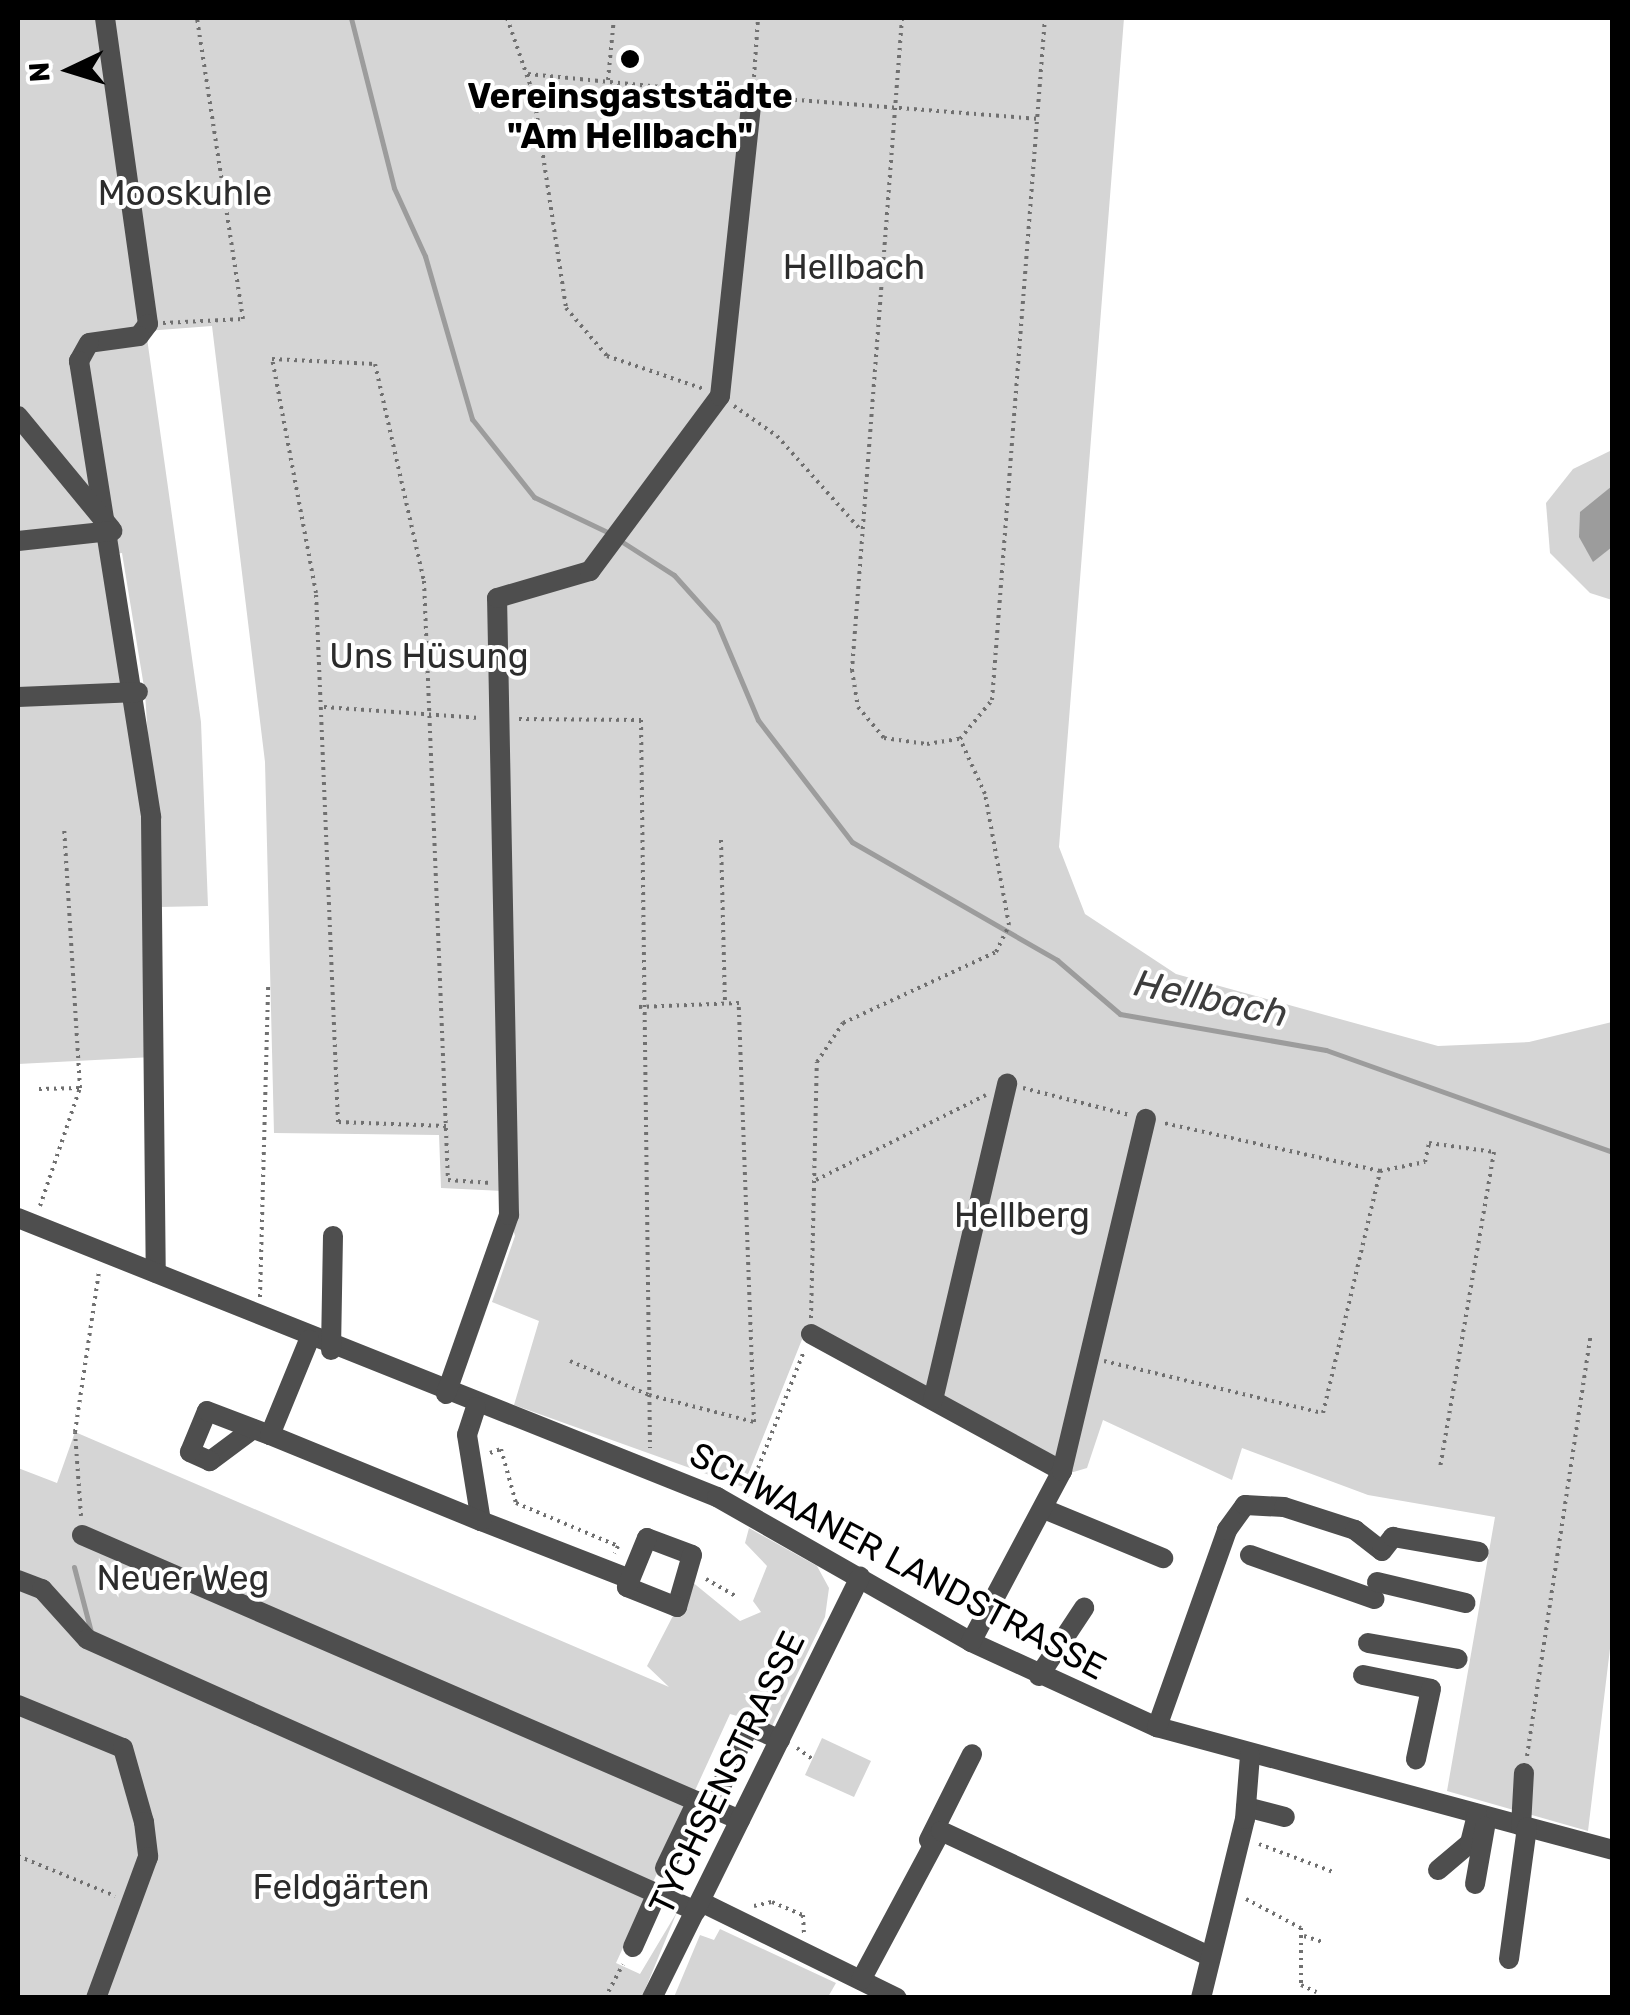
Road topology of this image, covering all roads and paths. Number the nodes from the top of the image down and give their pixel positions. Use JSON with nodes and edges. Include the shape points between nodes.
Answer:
{"nodes":[{"id":1,"x":105,"y":18,"type":"edge"},
{"id":2,"x":197,"y":18,"type":"edge"},
{"id":3,"x":507,"y":18,"type":"edge"},
{"id":4,"x":614,"y":18,"type":"edge"},
{"id":5,"x":758,"y":18,"type":"edge"},
{"id":6,"x":902,"y":18,"type":"edge"},
{"id":7,"x":1045,"y":18,"type":"edge"},
{"id":8,"x":528,"y":74,"type":"junction"},
{"id":9,"x":608,"y":80,"type":"junction"},
{"id":10,"x":752,"y":96,"type":"junction"},
{"id":11,"x":895,"y":108,"type":"junction"},
{"id":12,"x":1036,"y":119,"type":"junction"},
{"id":13,"x":148,"y":324,"type":"junction"},
{"id":14,"x":720,"y":396,"type":"junction"},
{"id":15,"x":18,"y":416,"type":"edge"},
{"id":16,"x":858,"y":528,"type":"junction"},
{"id":17,"x":112,"y":530,"type":"junction"},
{"id":18,"x":18,"y":542,"type":"edge"},
{"id":19,"x":138,"y":692,"type":"junction"},
{"id":20,"x":18,"y":697,"type":"edge"},
{"id":21,"x":322,"y":707,"type":"junction"},
{"id":22,"x":431,"y":714,"type":"junction"},
{"id":23,"x":496,"y":719,"type":"junction"},
{"id":24,"x":960,"y":739,"type":"junction"},
{"id":25,"x":64,"y":828,"type":"dead end"},
{"id":26,"x":722,"y":840,"type":"dead end"},
{"id":27,"x":268,"y":982,"type":"dead end"},
{"id":28,"x":725,"y":1004,"type":"junction"},
{"id":29,"x":638,"y":1008,"type":"junction"},
{"id":30,"x":1008,"y":1084,"type":"dead end"},
{"id":31,"x":80,"y":1088,"type":"junction"},
{"id":32,"x":40,"y":1090,"type":"dead end"},
{"id":33,"x":1146,"y":1119,"type":"joint"},
{"id":34,"x":446,"y":1126,"type":"junction"},
{"id":35,"x":1380,"y":1171,"type":"junction"},
{"id":36,"x":510,"y":1184,"type":"junction"},
{"id":37,"x":25,"y":1221,"type":"edge"},
{"id":38,"x":333,"y":1236,"type":"dead end"},
{"id":39,"x":102,"y":1252,"type":"junction"},
{"id":40,"x":156,"y":1273,"type":"junction"},
{"id":41,"x":253,"y":1316,"type":"junction"},
{"id":42,"x":811,"y":1334,"type":"junction"},
{"id":43,"x":1591,"y":1335,"type":"dead end"},
{"id":44,"x":308,"y":1340,"type":"junction"},
{"id":45,"x":331,"y":1350,"type":"junction"},
{"id":46,"x":1090,"y":1358,"type":"junction"},
{"id":47,"x":570,"y":1360,"type":"dead end"},
{"id":48,"x":446,"y":1394,"type":"junction"},
{"id":49,"x":649,"y":1395,"type":"junction"},
{"id":50,"x":933,"y":1400,"type":"junction"},
{"id":51,"x":476,"y":1407,"type":"junction"},
{"id":52,"x":262,"y":1432,"type":"junction"},
{"id":53,"x":172,"y":1458,"type":"dead end"},
{"id":54,"x":471,"y":1459,"type":"junction"},
{"id":55,"x":210,"y":1461,"type":"junction"},
{"id":56,"x":645,"y":1468,"type":"junction"},
{"id":57,"x":1440,"y":1469,"type":"dead end"},
{"id":58,"x":1059,"y":1477,"type":"junction"},
{"id":59,"x":746,"y":1498,"type":"dead end"},
{"id":60,"x":1044,"y":1509,"type":"junction"},
{"id":61,"x":481,"y":1521,"type":"junction"},
{"id":62,"x":652,"y":1524,"type":"dead end"},
{"id":63,"x":82,"y":1535,"type":"joint"},
{"id":64,"x":678,"y":1550,"type":"junction"},
{"id":65,"x":1479,"y":1552,"type":"dead end"},
{"id":66,"x":1250,"y":1556,"type":"dead end"},
{"id":67,"x":1163,"y":1558,"type":"dead end"},
{"id":68,"x":608,"y":1570,"type":"junction"},
{"id":69,"x":688,"y":1572,"type":"junction"},
{"id":70,"x":860,"y":1577,"type":"junction"},
{"id":71,"x":630,"y":1579,"type":"junction"},
{"id":72,"x":18,"y":1580,"type":"edge"},
{"id":73,"x":736,"y":1596,"type":"dead end"},
{"id":74,"x":1466,"y":1603,"type":"dead end"},
{"id":75,"x":1084,"y":1608,"type":"dead end"},
{"id":76,"x":972,"y":1642,"type":"junction"},
{"id":77,"x":1368,"y":1643,"type":"dead end"},
{"id":78,"x":1458,"y":1659,"type":"dead end"},
{"id":79,"x":1363,"y":1675,"type":"dead end"},
{"id":80,"x":1039,"y":1676,"type":"junction"},
{"id":81,"x":18,"y":1705,"type":"edge"},
{"id":82,"x":1158,"y":1727,"type":"junction"},
{"id":83,"x":783,"y":1742,"type":"junction"},
{"id":84,"x":972,"y":1754,"type":"dead end"},
{"id":85,"x":1250,"y":1755,"type":"junction"},
{"id":86,"x":1416,"y":1759,"type":"dead end"},
{"id":87,"x":815,"y":1761,"type":"dead end"},
{"id":88,"x":1524,"y":1773,"type":"joint"},
{"id":89,"x":704,"y":1804,"type":"junction"},
{"id":90,"x":1482,"y":1815,"type":"junction"},
{"id":91,"x":740,"y":1820,"type":"junction"},
{"id":92,"x":1244,"y":1821,"type":"junction"},
{"id":93,"x":1283,"y":1823,"type":"dead end"},
{"id":94,"x":1524,"y":1826,"type":"junction"},
{"id":95,"x":928,"y":1842,"type":"junction"},
{"id":96,"x":1612,"y":1850,"type":"edge"},
{"id":97,"x":18,"y":1856,"type":"edge"},
{"id":98,"x":666,"y":1868,"type":"dead end"},
{"id":99,"x":1438,"y":1870,"type":"dead end"},
{"id":100,"x":1332,"y":1872,"type":"dead end"},
{"id":101,"x":1476,"y":1884,"type":"dead end"},
{"id":102,"x":1224,"y":1888,"type":"junction"},
{"id":103,"x":658,"y":1893,"type":"junction"},
{"id":104,"x":132,"y":1902,"type":"junction"},
{"id":105,"x":698,"y":1906,"type":"junction"},
{"id":106,"x":724,"y":1913,"type":"junction"},
{"id":107,"x":1304,"y":1936,"type":"junction"},
{"id":108,"x":1322,"y":1942,"type":"dead end"},
{"id":109,"x":633,"y":1947,"type":"joint"},
{"id":110,"x":806,"y":1953,"type":"junction"},
{"id":111,"x":1207,"y":1955,"type":"junction"},
{"id":112,"x":1510,"y":1959,"type":"dead end"},
{"id":113,"x":861,"y":1980,"type":"junction"},
{"id":114,"x":1316,"y":1992,"type":"dead end"},
{"id":115,"x":96,"y":1998,"type":"edge"},
{"id":116,"x":605,"y":1998,"type":"edge"},
{"id":117,"x":652,"y":1998,"type":"edge"},
{"id":118,"x":897,"y":1998,"type":"edge"},
{"id":119,"x":1201,"y":1998,"type":"edge"}],
"edges":[{"from":1,"to":13,"type":"street"},
{"from":2,"to":13,"type":"path","via":[[243,319]]},
{"from":3,"to":8,"type":"path"},
{"from":4,"to":9,"type":"path"},
{"from":5,"to":10,"type":"path"},
{"from":6,"to":11,"type":"path"},
{"from":7,"to":12,"type":"path"},
{"from":8,"to":9,"type":"path"},
{"from":8,"to":14,"type":"path","via":[[566,308],[607,356]]},
{"from":9,"to":10,"type":"path"},
{"from":10,"to":11,"type":"path"},
{"from":10,"to":14,"type":"street"},
{"from":11,"to":12,"type":"path"},
{"from":11,"to":16,"type":"path"},
{"from":12,"to":24,"type":"path","via":[[992,700]]},
{"from":13,"to":17,"type":"street","via":[[139,336],[89,343],[79,361]]},
{"from":14,"to":16,"type":"path","via":[[777,436]]},
{"from":14,"to":23,"type":"street","via":[[590,571],[498,598]]},
{"from":15,"to":17,"type":"street"},
{"from":16,"to":24,"type":"path","via":[[858,707],[884,738]]},
{"from":17,"to":18,"type":"street"},
{"from":17,"to":19,"type":"street"},
{"from":19,"to":20,"type":"street"},
{"from":19,"to":40,"type":"street","via":[[156,945]]},
{"from":21,"to":22,"type":"path"},
{"from":21,"to":22,"type":"path","via":[[316,592],[272,360],[375,364],[424,581]]},
{"from":21,"to":34,"type":"path","via":[[338,1122]]},
{"from":22,"to":23,"type":"path"},
{"from":22,"to":34,"type":"path"},
{"from":23,"to":29,"type":"path","via":[[641,720]]},
{"from":23,"to":36,"type":"street"},
{"from":24,"to":42,"type":"path","via":[[985,794],[1009,925],[996,952],[843,1023],[817,1062]]},
{"from":25,"to":31,"type":"path"},
{"from":26,"to":28,"type":"path"},
{"from":27,"to":41,"type":"path","via":[[263,1290]]},
{"from":28,"to":29,"type":"path"},
{"from":28,"to":49,"type":"path","via":[[739,1003],[754,1422]]},
{"from":29,"to":49,"type":"path"},
{"from":30,"to":50,"type":"street"},
{"from":31,"to":32,"type":"path"},
{"from":31,"to":37,"type":"path"},
{"from":33,"to":35,"type":"path"},
{"from":33,"to":46,"type":"street"},
{"from":34,"to":36,"type":"path","via":[[448,1180]]},
{"from":35,"to":46,"type":"path","via":[[1323,1413]]},
{"from":35,"to":57,"type":"path","via":[[1424,1162],[1429,1143],[1494,1152]]},
{"from":36,"to":48,"type":"street","via":[[516,1233]]},
{"from":37,"to":39,"type":"street","name":"SCHWAANER LANDSTRASSE"},
{"from":38,"to":45,"type":"street"},
{"from":39,"to":40,"type":"street","name":"SCHWAANER LANDSTRASSE"},
{"from":39,"to":63,"type":"path","via":[[75,1432]]},
{"from":40,"to":41,"type":"street","name":"SCHWAANER LANDSTRASSE"},
{"from":41,"to":44,"type":"street","name":"SCHWAANER LANDSTRASSE"},
{"from":42,"to":50,"type":"street"},
{"from":42,"to":59,"type":"path"},
{"from":43,"to":88,"type":"path"},
{"from":44,"to":45,"type":"street","name":"SCHWAANER LANDSTRASSE"},
{"from":44,"to":52,"type":"street"},
{"from":45,"to":48,"type":"street","name":"SCHWAANER LANDSTRASSE"},
{"from":46,"to":58,"type":"street"},
{"from":47,"to":49,"type":"path"},
{"from":48,"to":51,"type":"street","name":"SCHWAANER LANDSTRASSE"},
{"from":49,"to":56,"type":"path"},
{"from":50,"to":58,"type":"street"},
{"from":51,"to":54,"type":"street"},
{"from":51,"to":56,"type":"street","name":"SCHWAANER LANDSTRASSE"},
{"from":52,"to":55,"type":"street"},
{"from":52,"to":55,"type":"street","via":[[207,1411],[190,1452]]},
{"from":52,"to":61,"type":"street"},
{"from":53,"to":55,"type":"street"},
{"from":54,"to":61,"type":"street"},
{"from":54,"to":68,"type":"path","via":[[500,1449],[516,1502],[618,1546]]},
{"from":56,"to":70,"type":"street","name":"SCHWAANER LANDSTRASSE","via":[[753,1514]]},
{"from":58,"to":60,"type":"street"},
{"from":60,"to":67,"type":"street"},
{"from":60,"to":76,"type":"street"},
{"from":61,"to":68,"type":"street"},
{"from":62,"to":64,"type":"street"},
{"from":63,"to":89,"type":"street"},
{"from":64,"to":69,"type":"street","via":[[692,1555]]},
{"from":64,"to":71,"type":"street","via":[[647,1538]]},
{"from":65,"to":82,"type":"street","via":[[1393,1537],[1382,1551],[1338,1524],[1245,1505],[1227,1530]]},
{"from":66,"to":74,"type":"street","via":[[1376,1590]]},
{"from":68,"to":71,"type":"street"},
{"from":69,"to":71,"type":"street","via":[[676,1607],[626,1587]]},
{"from":69,"to":73,"type":"path"},
{"from":70,"to":76,"type":"street","name":"SCHWAANER LANDSTRASSE"},
{"from":70,"to":83,"type":"street","name":"TYCHSENSTRASSE"},
{"from":72,"to":103,"type":"street","via":[[42,1589],[87,1639]]},
{"from":75,"to":80,"type":"street"},
{"from":76,"to":80,"type":"street","name":"SCHWAANER LANDSTRASSE"},
{"from":77,"to":78,"type":"street"},
{"from":79,"to":86,"type":"street","via":[[1431,1689]]},
{"from":80,"to":82,"type":"street","name":"SCHWAANER LANDSTRASSE"},
{"from":81,"to":104,"type":"street","via":[[122,1748],[148,1857]]},
{"from":82,"to":85,"type":"street","name":"SCHWAANER LANDSTRASSE"},
{"from":83,"to":87,"type":"path"},
{"from":83,"to":89,"type":"street","via":[[749,1726]]},
{"from":83,"to":91,"type":"street","name":"TYCHSENSTRASSE"},
{"from":84,"to":95,"type":"street"},
{"from":85,"to":90,"type":"street","name":"SCHWAANER LANDSTRASSE"},
{"from":85,"to":92,"type":"street"},
{"from":88,"to":94,"type":"street"},
{"from":89,"to":91,"type":"street"},
{"from":89,"to":98,"type":"street"},
{"from":90,"to":94,"type":"street","name":"SCHWAANER LANDSTRASSE"},
{"from":90,"to":99,"type":"street","via":[[1470,1843]]},
{"from":90,"to":101,"type":"street"},
{"from":91,"to":105,"type":"street","name":"TYCHSENSTRASSE"},
{"from":92,"to":93,"type":"street"},
{"from":92,"to":100,"type":"path"},
{"from":92,"to":102,"type":"street"},
{"from":94,"to":96,"type":"street","name":"SCHWAANER LANDSTRASSE"},
{"from":94,"to":112,"type":"street"},
{"from":95,"to":111,"type":"street","via":[[953,1833]]},
{"from":95,"to":113,"type":"street"},
{"from":97,"to":104,"type":"path"},
{"from":102,"to":107,"type":"path"},
{"from":102,"to":111,"type":"street"},
{"from":103,"to":105,"type":"street"},
{"from":103,"to":109,"type":"street"},
{"from":104,"to":115,"type":"street"},
{"from":105,"to":106,"type":"street"},
{"from":105,"to":117,"type":"street","name":"TYCHSENSTRASSE"},
{"from":106,"to":110,"type":"street"},
{"from":106,"to":110,"type":"path","via":[[772,1902],[803,1915]]},
{"from":107,"to":108,"type":"path"},
{"from":107,"to":114,"type":"path","via":[[1301,1985]]},
{"from":109,"to":116,"type":"path"},
{"from":110,"to":113,"type":"street"},
{"from":111,"to":119,"type":"street"},
{"from":113,"to":118,"type":"street"}]}
